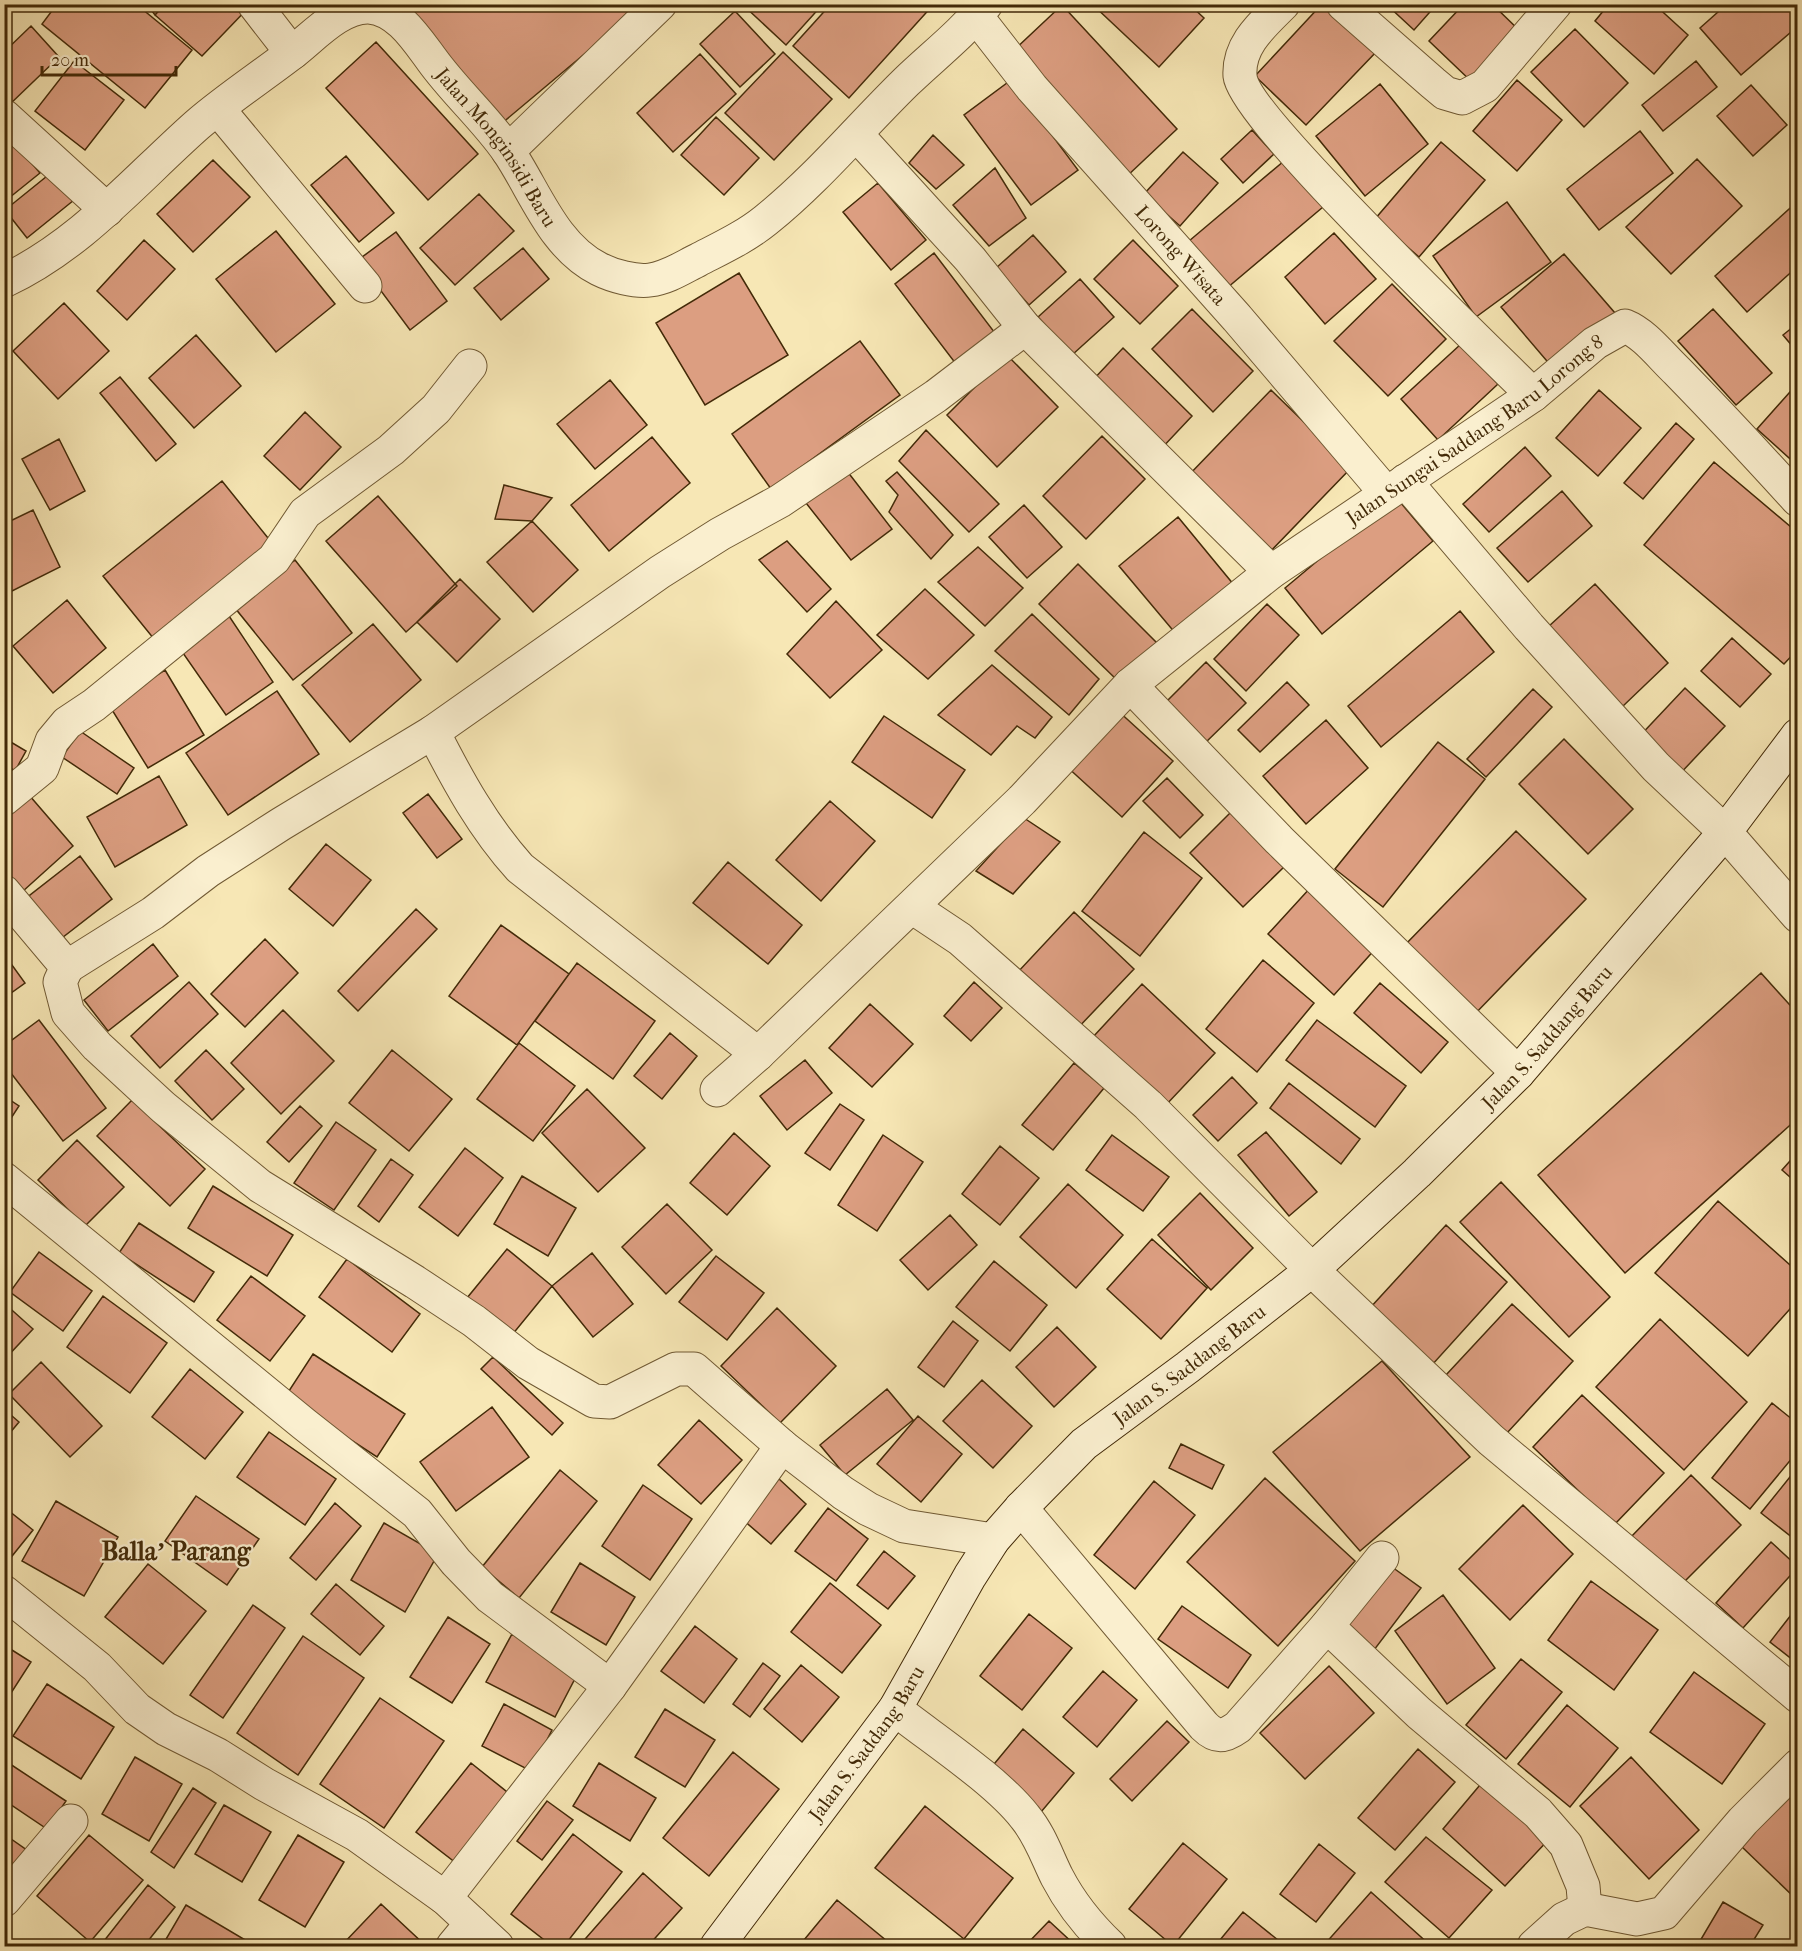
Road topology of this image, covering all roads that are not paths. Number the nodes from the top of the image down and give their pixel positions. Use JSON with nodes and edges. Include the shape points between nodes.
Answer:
{"nodes":[{"id":1,"x":254,"y":4,"type":"edge"},
{"id":2,"x":660,"y":4,"type":"edge"},
{"id":3,"x":1282,"y":4,"type":"edge"},
{"id":4,"x":1343,"y":4,"type":"edge"},
{"id":5,"x":1555,"y":4,"type":"edge"},
{"id":6,"x":981,"y":10,"type":"edge"},
{"id":7,"x":292,"y":53,"type":"junction"},
{"id":8,"x":218,"y":109,"type":"junction"},
{"id":9,"x":4,"y":116,"type":"edge"},
{"id":10,"x":856,"y":134,"type":"junction"},
{"id":11,"x":508,"y":151,"type":"junction"},
{"id":12,"x":107,"y":210,"type":"junction"},
{"id":13,"x":4,"y":281,"type":"edge"},
{"id":14,"x":365,"y":286,"type":"dead end"},
{"id":15,"x":1025,"y":327,"type":"junction"},
{"id":16,"x":470,"y":366,"type":"dead end"},
{"id":17,"x":1533,"y":395,"type":"junction"},
{"id":18,"x":1396,"y":487,"type":"junction"},
{"id":19,"x":1797,"y":500,"type":"edge"},
{"id":20,"x":1271,"y":572,"type":"junction"},
{"id":21,"x":1130,"y":685,"type":"junction"},
{"id":22,"x":433,"y":732,"type":"junction"},
{"id":23,"x":1797,"y":735,"type":"edge"},
{"id":24,"x":4,"y":800,"type":"edge"},
{"id":25,"x":1725,"y":832,"type":"junction"},
{"id":26,"x":4,"y":892,"type":"edge"},
{"id":27,"x":912,"y":907,"type":"junction"},
{"id":28,"x":1797,"y":916,"type":"edge"},
{"id":29,"x":67,"y":967,"type":"junction"},
{"id":30,"x":758,"y":1054,"type":"junction"},
{"id":31,"x":1518,"y":1073,"type":"junction"},
{"id":32,"x":717,"y":1090,"type":"dead end"},
{"id":33,"x":4,"y":1179,"type":"edge"},
{"id":34,"x":1312,"y":1270,"type":"junction"},
{"id":35,"x":782,"y":1446,"type":"junction"},
{"id":36,"x":1021,"y":1508,"type":"junction"},
{"id":37,"x":993,"y":1540,"type":"junction"},
{"id":38,"x":1382,"y":1558,"type":"dead end"},
{"id":39,"x":4,"y":1592,"type":"edge"},
{"id":40,"x":1327,"y":1626,"type":"junction"},
{"id":41,"x":610,"y":1686,"type":"junction"},
{"id":42,"x":1797,"y":1696,"type":"edge"},
{"id":43,"x":895,"y":1709,"type":"junction"},
{"id":44,"x":1797,"y":1766,"type":"edge"},
{"id":45,"x":71,"y":1821,"type":"dead end"},
{"id":46,"x":445,"y":1898,"type":"junction"},
{"id":47,"x":4,"y":1900,"type":"edge"},
{"id":48,"x":1586,"y":1909,"type":"junction"},
{"id":49,"x":463,"y":1935,"type":"edge"},
{"id":50,"x":496,"y":1947,"type":"edge"},
{"id":51,"x":717,"y":1947,"type":"edge"},
{"id":52,"x":1110,"y":1947,"type":"edge"},
{"id":53,"x":1534,"y":1947,"type":"edge"}],
"edges":[{"from":1,"to":7,"type":"street"},
{"from":2,"to":11,"type":"street"},
{"from":3,"to":17,"type":"street","via":[[1255,33],[1240,57],[1240,79],[1251,99],[1313,172]]},
{"from":4,"to":5,"type":"street","via":[[1445,93],[1462,98],[1485,86]]},
{"from":6,"to":10,"type":"street","name":"Jalan Monginsidi Baru","via":[[952,43]]},
{"from":6,"to":18,"type":"street","name":"Lorong Wisata","via":[[1032,88],[1237,318]]},
{"from":7,"to":8,"type":"street","name":"Jalan Monginsidi Baru"},
{"from":7,"to":11,"type":"street","name":"Jalan Monginsidi Baru","via":[[349,12],[366,7],[381,9],[411,31]]},
{"from":8,"to":12,"type":"street","name":"Jalan Monginsidi Baru"},
{"from":8,"to":14,"type":"street"},
{"from":9,"to":12,"type":"street"},
{"from":10,"to":11,"type":"street","name":"Jalan Monginsidi Baru","via":[[791,198],[738,240],[667,277],[646,281],[598,269],[575,252],[533,196]]},
{"from":10,"to":15,"type":"street"},
{"from":12,"to":13,"type":"street","name":"Jalan Monginsidi Baru","via":[[38,265]]},
{"from":15,"to":20,"type":"street"},
{"from":15,"to":22,"type":"street","via":[[936,396],[780,501],[660,572]]},
{"from":16,"to":24,"type":"street","via":[[436,409],[391,450],[305,513],[274,558],[67,723],[52,741],[42,768]]},
{"from":17,"to":18,"type":"street","name":"Jalan Sungai Saddang Baru Lorong 8"},
{"from":17,"to":19,"type":"street","name":"Jalan Sungai Saddang Baru Lorong 8","via":[[1616,329],[1633,329]]},
{"from":18,"to":20,"type":"street","name":"Jalan Sungai Saddang Baru Lorong 8"},
{"from":18,"to":25,"type":"street","name":"Lorong Wisata","via":[[1656,767]]},
{"from":20,"to":21,"type":"street","name":"Jalan Sungai Saddang Baru Lorong 8"},
{"from":21,"to":27,"type":"street","name":"Jalan Sungai Saddang Baru Lorong 8","via":[[1022,800]]},
{"from":21,"to":31,"type":"street","via":[[1279,840]]},
{"from":22,"to":29,"type":"street","via":[[280,824],[153,913]]},
{"from":22,"to":30,"type":"street","via":[[494,840],[520,868]]},
{"from":23,"to":25,"type":"street","name":"Jalan S. Saddang Baru"},
{"from":25,"to":28,"type":"street","name":"Lorong Wisata"},
{"from":25,"to":31,"type":"street","name":"Jalan S. Saddang Baru"},
{"from":26,"to":29,"type":"street"},
{"from":27,"to":30,"type":"street","name":"Jalan Sungai Saddang Baru Lorong 8"},
{"from":27,"to":34,"type":"street","via":[[960,939],[1148,1105]]},
{"from":29,"to":35,"type":"street","via":[[60,982],[62,997],[79,1027],[163,1107],[260,1186],[415,1282],[528,1363],[594,1401],[610,1402],[676,1369],[694,1368]]},
{"from":30,"to":32,"type":"street","name":"Jalan Sungai Saddang Baru Lorong 8"},
{"from":31,"to":34,"type":"street","name":"Jalan S. Saddang Baru"},
{"from":33,"to":41,"type":"street","via":[[417,1513],[490,1597]]},
{"from":34,"to":36,"type":"street","name":"Jalan S. Saddang Baru","via":[[1084,1444]]},
{"from":34,"to":42,"type":"street","via":[[1491,1440]]},
{"from":35,"to":37,"type":"street","via":[[843,1493],[894,1522]]},
{"from":35,"to":41,"type":"street"},
{"from":36,"to":37,"type":"street","name":"Jalan S. Saddang Baru"},
{"from":36,"to":40,"type":"street","via":[[1213,1734],[1223,1735],[1238,1727]]},
{"from":37,"to":43,"type":"street","name":"Jalan S. Saddang Baru"},
{"from":38,"to":40,"type":"street"},
{"from":39,"to":46,"type":"street","via":[[97,1667],[137,1709],[357,1835]]},
{"from":40,"to":48,"type":"street","via":[[1419,1713],[1553,1829],[1577,1868]]},
{"from":41,"to":46,"type":"street"},
{"from":43,"to":51,"type":"street","name":"Jalan S. Saddang Baru"},
{"from":43,"to":52,"type":"street","via":[[1025,1816],[1069,1898]]},
{"from":44,"to":48,"type":"street","via":[[1743,1821],[1664,1913],[1637,1919]]},
{"from":45,"to":47,"type":"street"},
{"from":46,"to":49,"type":"street"},
{"from":48,"to":53,"type":"street","via":[[1564,1919]]},
{"from":49,"to":50,"type":"street"}]}
